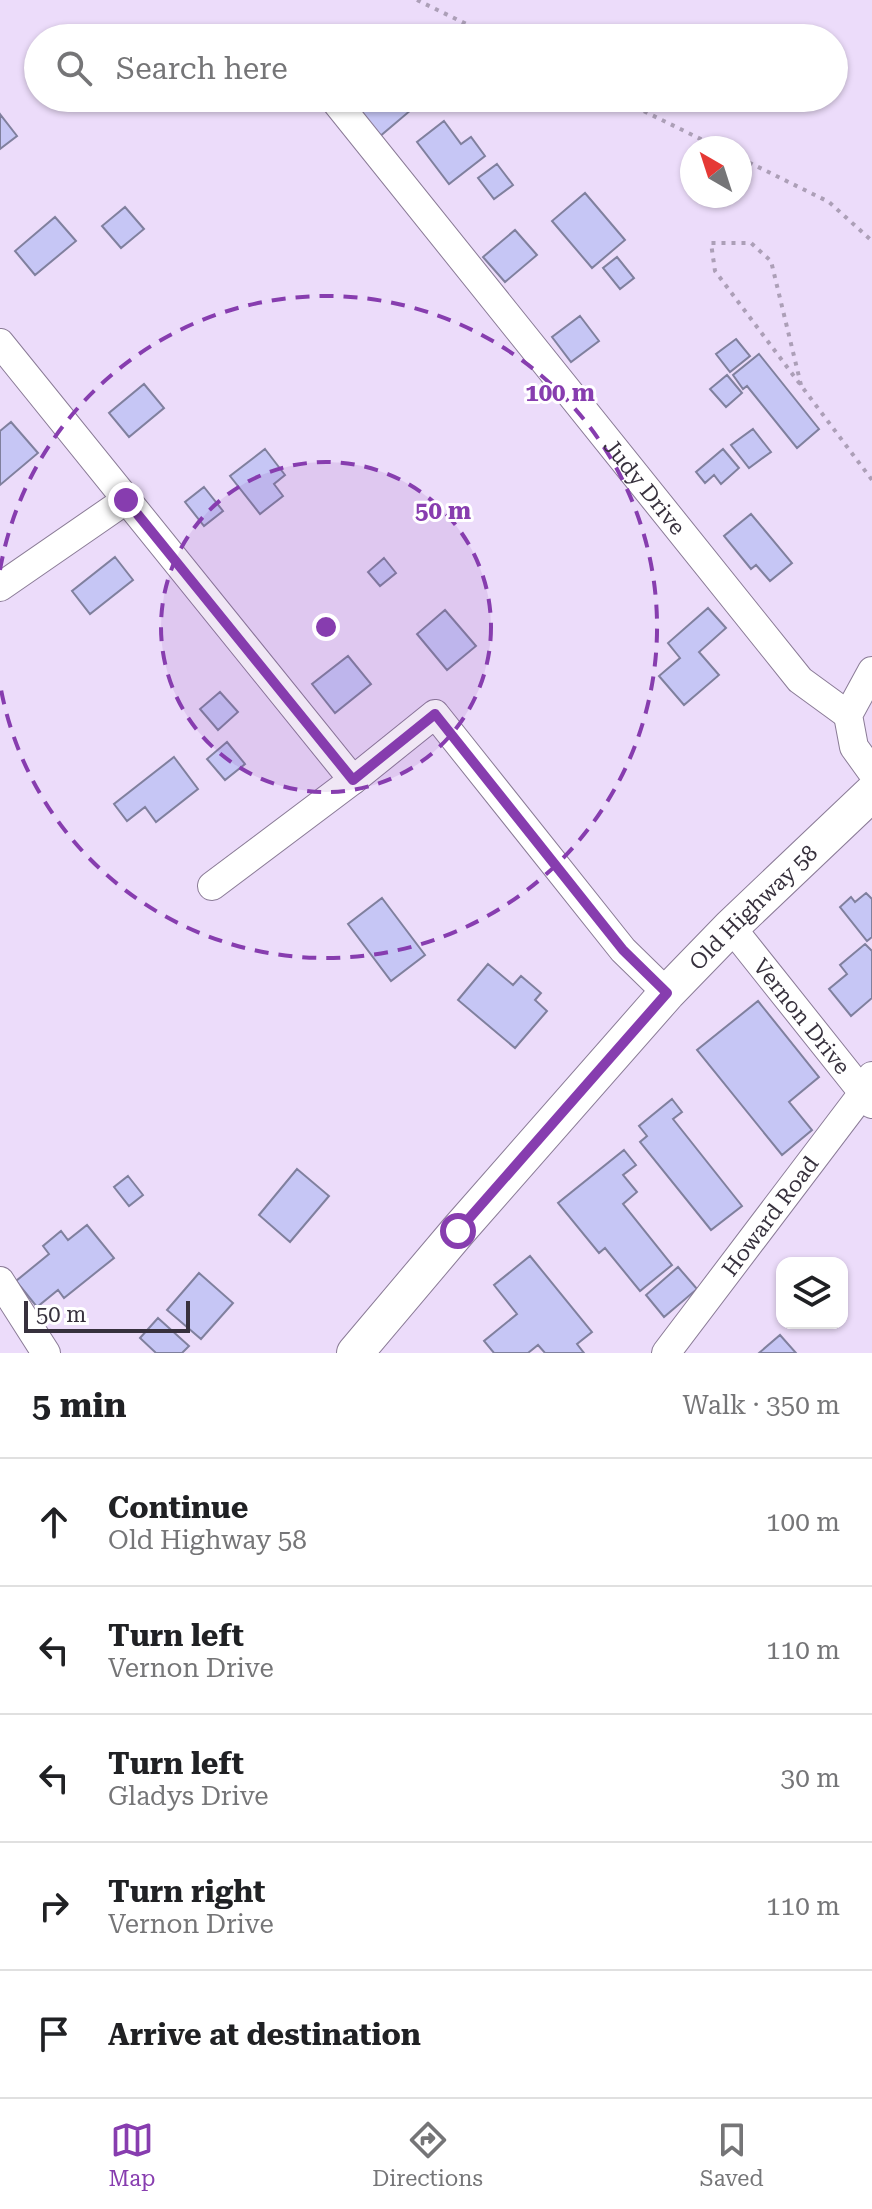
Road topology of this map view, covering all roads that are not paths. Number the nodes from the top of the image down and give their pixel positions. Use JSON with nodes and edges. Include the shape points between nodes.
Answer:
{"nodes":[{"id":1,"x":344,"y":112,"type":"edge"},
{"id":2,"x":0,"y":343,"type":"edge"},
{"id":3,"x":126,"y":500,"type":"junction"},
{"id":4,"x":0,"y":587,"type":"edge"},
{"id":5,"x":872,"y":671,"type":"edge"},
{"id":6,"x":848,"y":715,"type":"junction"},
{"id":7,"x":872,"y":772,"type":"edge"},
{"id":8,"x":353,"y":780,"type":"junction"},
{"id":9,"x":872,"y":793,"type":"edge"},
{"id":10,"x":212,"y":886,"type":"dead end"},
{"id":11,"x":731,"y":927,"type":"junction"},
{"id":12,"x":667,"y":993,"type":"junction"},
{"id":13,"x":869,"y":1091,"type":"edge"},
{"id":14,"x":0,"y":1281,"type":"edge"},
{"id":15,"x":46,"y":1353,"type":"edge"},
{"id":16,"x":355,"y":1353,"type":"edge"},
{"id":17,"x":666,"y":1353,"type":"edge"}],
"edges":[{"from":1,"to":6,"type":"street","name":"Judy Drive","via":[[800,680]]},
{"from":2,"to":3,"type":"street"},
{"from":3,"to":4,"type":"street"},
{"from":3,"to":8,"type":"street"},
{"from":5,"to":6,"type":"street"},
{"from":6,"to":7,"type":"street","via":[[854,747]]},
{"from":8,"to":10,"type":"street"},
{"from":8,"to":12,"type":"street","via":[[435,714],[623,950]]},
{"from":9,"to":11,"type":"main road","name":"Old Highway 58"},
{"from":11,"to":12,"type":"main road","name":"Old Highway 58"},
{"from":11,"to":13,"type":"street","name":"Vernon Drive"},
{"from":12,"to":16,"type":"main road","name":"Old Highway 58"},
{"from":13,"to":17,"type":"street","name":"Howard Road"},
{"from":14,"to":15,"type":"street"}]}
